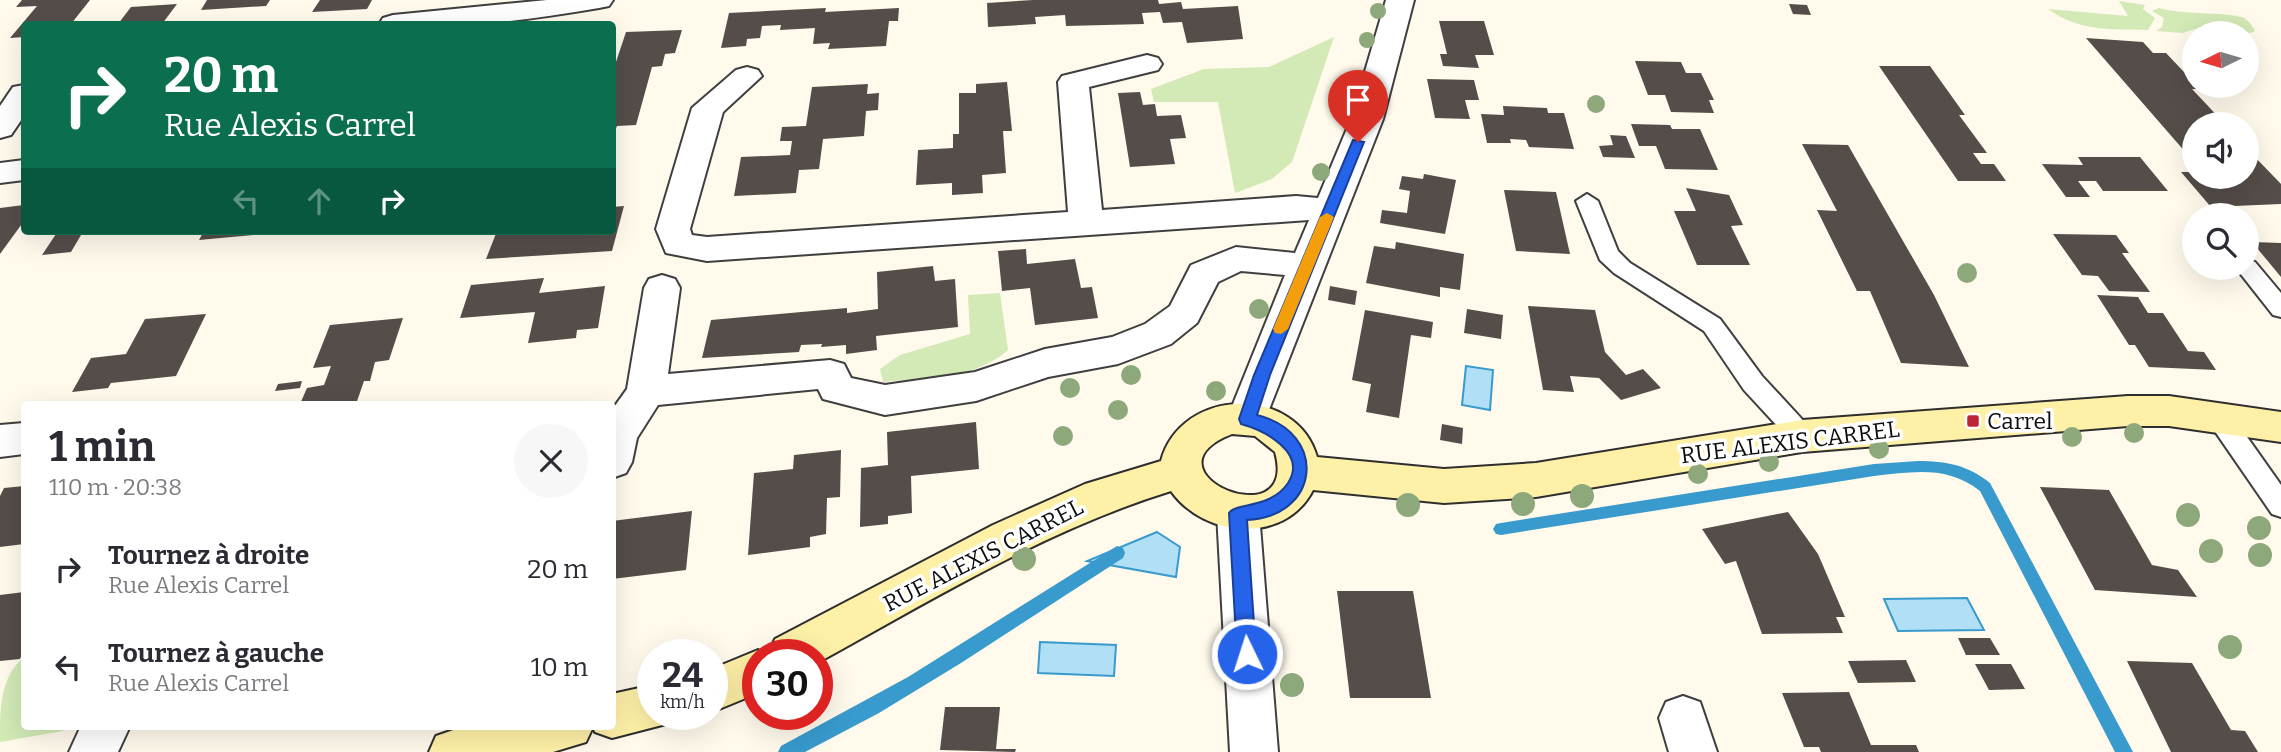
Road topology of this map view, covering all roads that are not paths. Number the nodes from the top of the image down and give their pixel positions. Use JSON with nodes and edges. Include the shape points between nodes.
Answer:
{"nodes":[{"id":1,"x":599,"y":0,"type":"edge"},
{"id":2,"x":1401,"y":0,"type":"edge"},
{"id":3,"x":452,"y":20,"type":"edge"},
{"id":4,"x":1147,"y":64,"type":"dead end"},
{"id":5,"x":21,"y":75,"type":"edge"},
{"id":6,"x":0,"y":76,"type":"edge"},
{"id":7,"x":747,"y":76,"type":"dead end"},
{"id":8,"x":21,"y":98,"type":"edge"},
{"id":9,"x":0,"y":128,"type":"edge"},
{"id":10,"x":21,"y":170,"type":"edge"},
{"id":11,"x":0,"y":173,"type":"edge"},
{"id":12,"x":1587,"y":201,"type":"dead end"},
{"id":13,"x":1329,"y":212,"type":"junction"},
{"id":14,"x":1086,"y":223,"type":"junction"},
{"id":15,"x":1306,"y":267,"type":"junction"},
{"id":16,"x":2258,"y":280,"type":"edge"},
{"id":17,"x":662,"y":288,"type":"dead end"},
{"id":18,"x":2281,"y":309,"type":"edge"},
{"id":19,"x":646,"y":393,"type":"junction"},
{"id":20,"x":2219,"y":417,"type":"junction"},
{"id":21,"x":1247,"y":419,"type":"junction"},
{"id":22,"x":2281,"y":427,"type":"edge"},
{"id":23,"x":1802,"y":436,"type":"junction"},
{"id":24,"x":21,"y":439,"type":"edge"},
{"id":25,"x":616,"y":440,"type":"edge"},
{"id":26,"x":0,"y":441,"type":"edge"},
{"id":27,"x":1181,"y":472,"type":"junction"},
{"id":28,"x":1300,"y":472,"type":"junction"},
{"id":29,"x":2281,"y":506,"type":"edge"},
{"id":30,"x":1238,"y":513,"type":"junction"},
{"id":31,"x":819,"y":639,"type":"edge"},
{"id":32,"x":637,"y":711,"type":"edge"},
{"id":33,"x":616,"y":715,"type":"edge"},
{"id":34,"x":104,"y":730,"type":"edge"},
{"id":35,"x":551,"y":730,"type":"edge"},
{"id":36,"x":93,"y":752,"type":"edge"},
{"id":37,"x":453,"y":752,"type":"edge"},
{"id":38,"x":1254,"y":752,"type":"edge"}],
"edges":[{"from":1,"to":3,"type":"street"},
{"from":2,"to":13,"type":"street","via":[[1367,119]]},
{"from":4,"to":14,"type":"street","via":[[1073,82]]},
{"from":5,"to":6,"type":"street"},
{"from":7,"to":14,"type":"street","via":[[708,108],[673,229],[678,245],[707,249]]},
{"from":8,"to":9,"type":"street"},
{"from":10,"to":11,"type":"street"},
{"from":12,"to":23,"type":"lane","via":[[1608,255],[1712,325],[1753,383]]},
{"from":13,"to":14,"type":"street","via":[[1296,207]]},
{"from":13,"to":15,"type":"street"},
{"from":15,"to":19,"type":"street","via":[[1236,259],[1204,274],[1184,314],[1158,334],[1118,350],[1045,363],[976,386],[886,400],[837,390],[830,374],[688,385]]},
{"from":15,"to":21,"type":"street"},
{"from":16,"to":18,"type":"lane"},
{"from":17,"to":19,"type":"street"},
{"from":19,"to":25,"type":"street"},
{"from":20,"to":22,"type":"street","name":"RUE ALEXIS CARREL"},
{"from":20,"to":23,"type":"street","name":"RUE ALEXIS CARREL","via":[[2128,411]]},
{"from":20,"to":29,"type":"lane"},
{"from":21,"to":27,"type":"street","via":[[1212,423],[1198,431],[1186,443]]},
{"from":21,"to":28,"type":"street","via":[[1286,438],[1298,457]]},
{"from":23,"to":28,"type":"street","name":"RUE ALEXIS CARREL","via":[[1535,480],[1444,486]]},
{"from":24,"to":26,"type":"street"},
{"from":27,"to":30,"type":"street","via":[[1186,484],[1207,504]]},
{"from":27,"to":31,"type":"street","name":"RUE ALEXIS CARREL","via":[[1100,496],[1008,538]]},
{"from":28,"to":30,"type":"street","via":[[1296,485],[1274,507]]},
{"from":30,"to":38,"type":"street"},
{"from":32,"to":33,"type":"street"},
{"from":34,"to":36,"type":"street"},
{"from":35,"to":37,"type":"street"}]}
